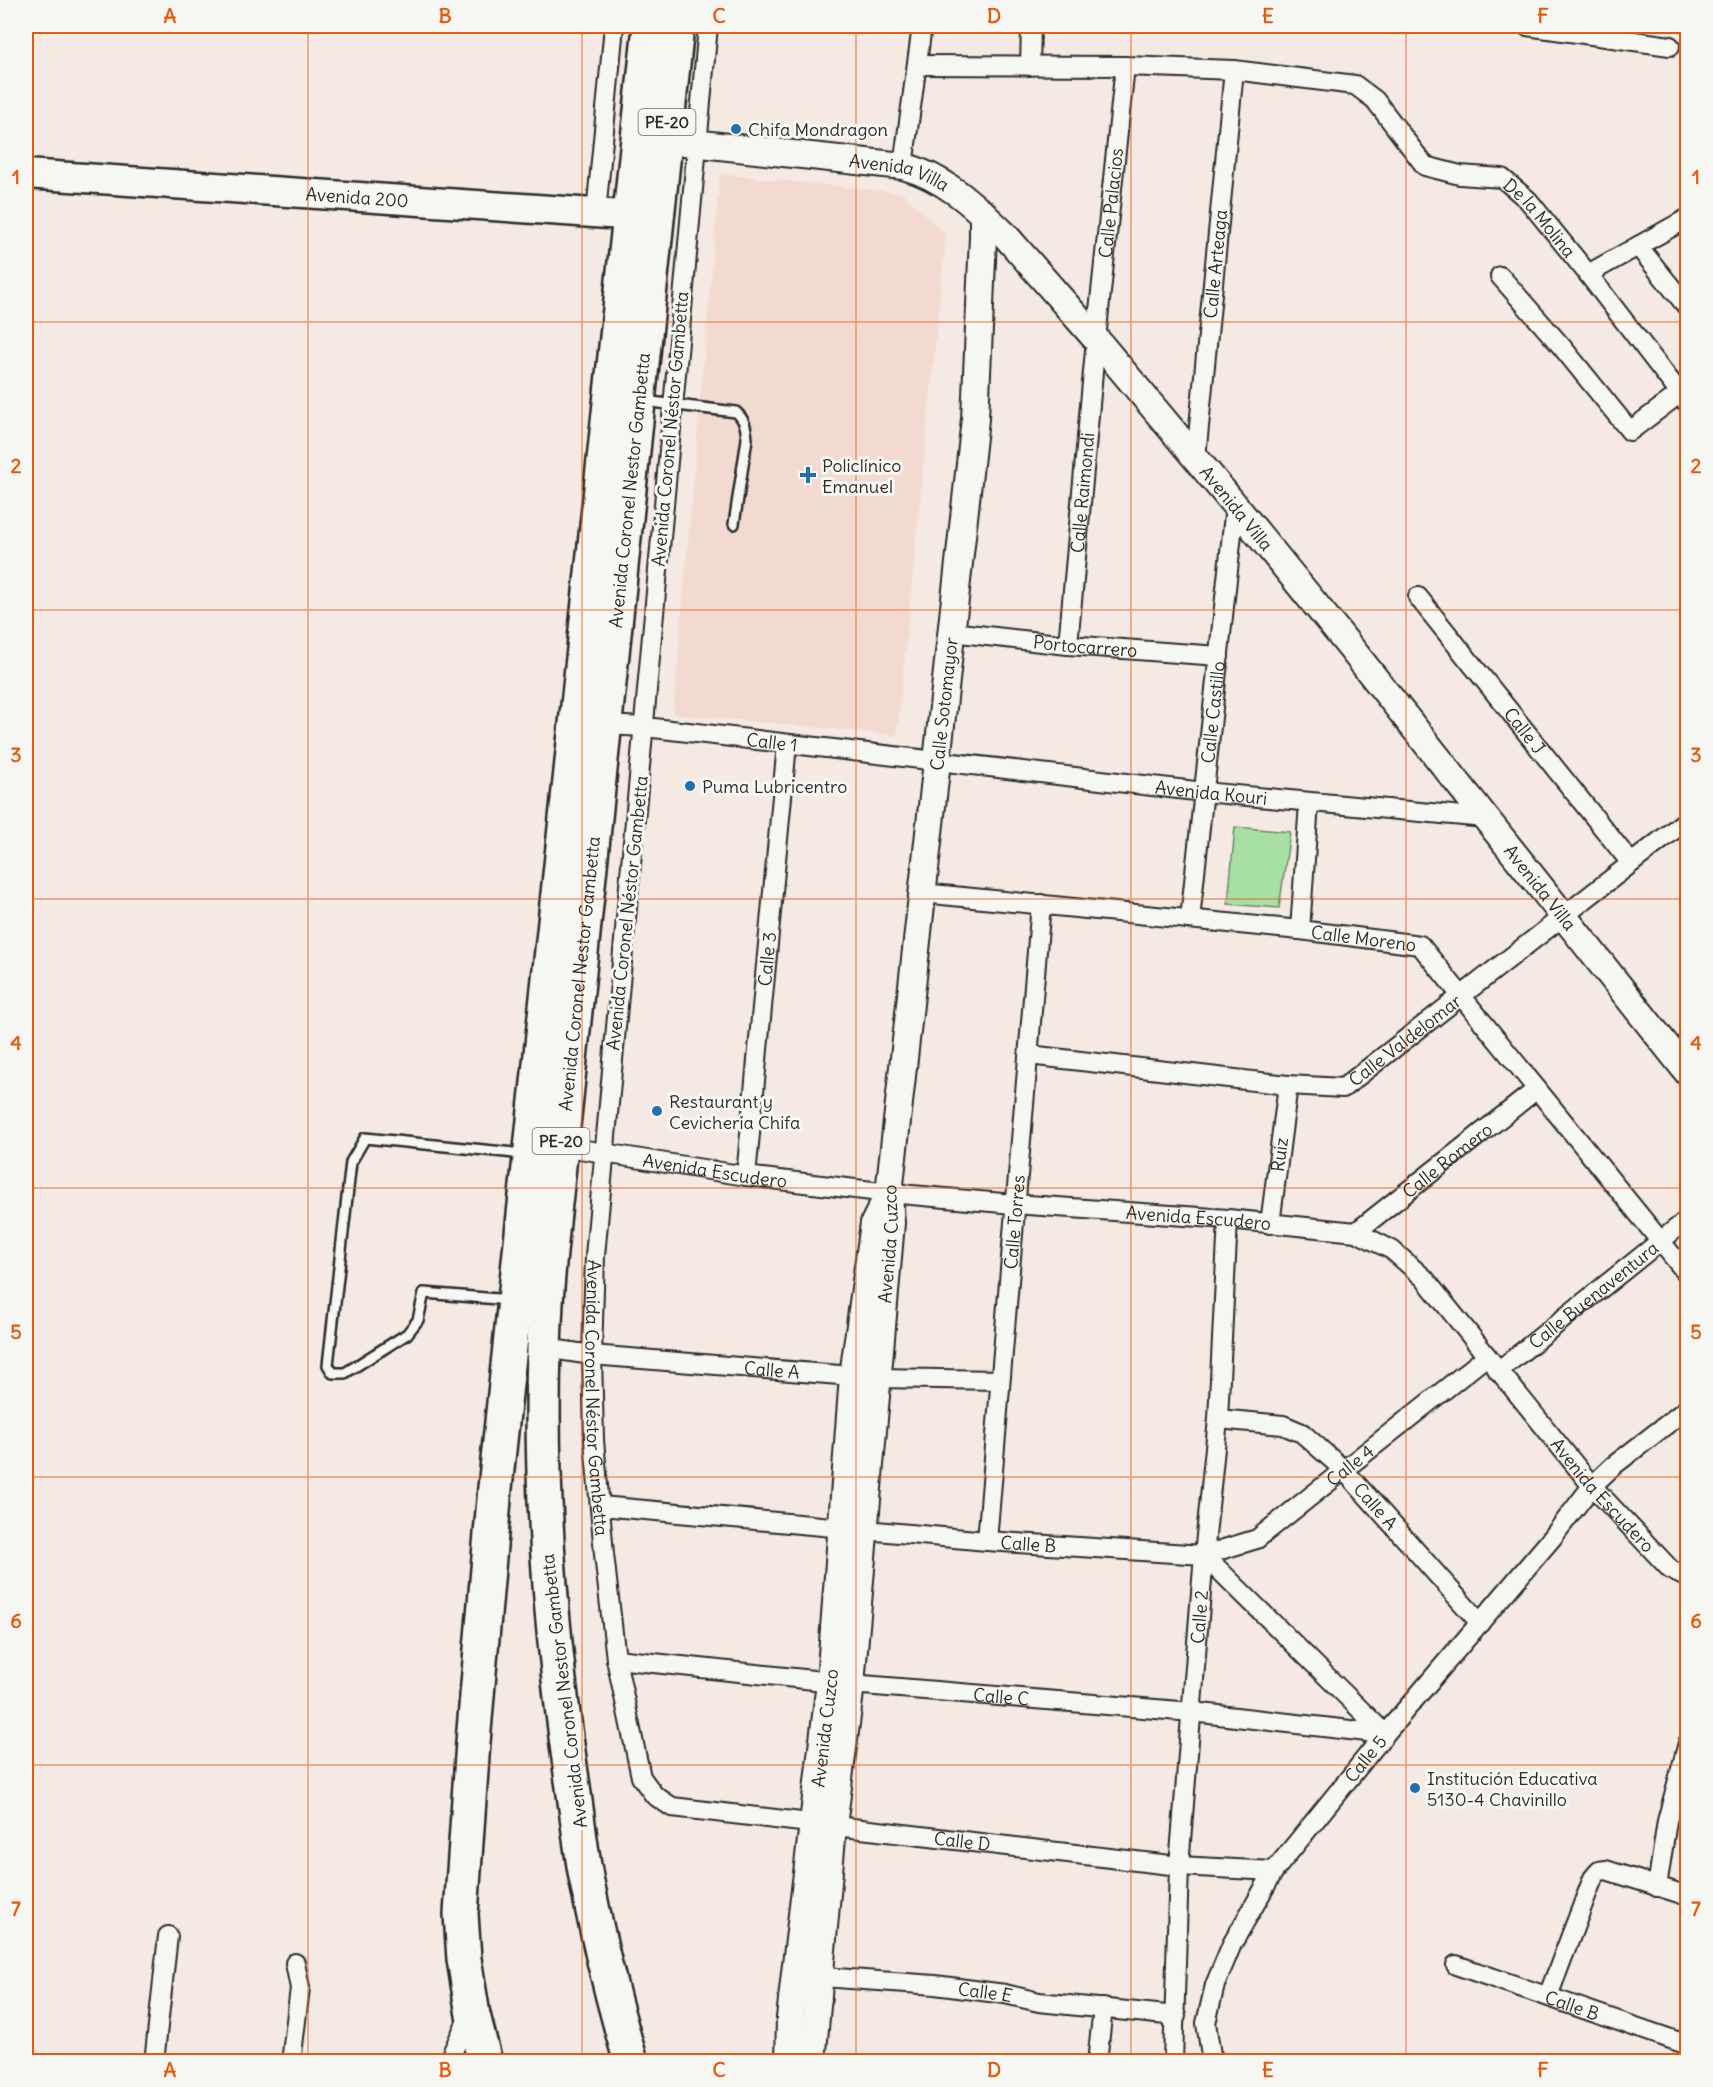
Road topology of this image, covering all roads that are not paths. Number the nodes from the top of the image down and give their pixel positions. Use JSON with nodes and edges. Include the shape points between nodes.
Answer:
{"nodes":[{"id":1,"x":614,"y":26,"type":"edge"},
{"id":2,"x":650,"y":26,"type":"edge"},
{"id":3,"x":677,"y":26,"type":"edge"},
{"id":4,"x":708,"y":26,"type":"edge"},
{"id":5,"x":922,"y":26,"type":"edge"},
{"id":6,"x":1030,"y":26,"type":"edge"},
{"id":7,"x":1527,"y":26,"type":"edge"},
{"id":8,"x":1670,"y":46,"type":"dead end"},
{"id":9,"x":917,"y":65,"type":"junction"},
{"id":10,"x":1030,"y":66,"type":"junction"},
{"id":11,"x":1125,"y":66,"type":"junction"},
{"id":12,"x":1234,"y":70,"type":"junction"},
{"id":13,"x":665,"y":140,"type":"junction"},
{"id":14,"x":697,"y":144,"type":"junction"},
{"id":15,"x":903,"y":166,"type":"junction"},
{"id":16,"x":26,"y":174,"type":"edge"},
{"id":17,"x":596,"y":213,"type":"junction"},
{"id":18,"x":983,"y":213,"type":"junction"},
{"id":19,"x":644,"y":217,"type":"junction"},
{"id":20,"x":1688,"y":218,"type":"edge"},
{"id":21,"x":688,"y":219,"type":"junction"},
{"id":22,"x":1638,"y":246,"type":"junction"},
{"id":23,"x":1588,"y":274,"type":"junction"},
{"id":24,"x":1500,"y":276,"type":"dead end"},
{"id":25,"x":1688,"y":308,"type":"edge"},
{"id":26,"x":1096,"y":339,"type":"junction"},
{"id":27,"x":1683,"y":399,"type":"edge"},
{"id":28,"x":638,"y":401,"type":"junction"},
{"id":29,"x":673,"y":403,"type":"junction"},
{"id":30,"x":1196,"y":458,"type":"junction"},
{"id":31,"x":1235,"y":506,"type":"junction"},
{"id":32,"x":735,"y":524,"type":"dead end"},
{"id":33,"x":1418,"y":597,"type":"dead end"},
{"id":34,"x":951,"y":632,"type":"junction"},
{"id":35,"x":1068,"y":645,"type":"junction"},
{"id":36,"x":1219,"y":656,"type":"junction"},
{"id":37,"x":605,"y":724,"type":"junction"},
{"id":38,"x":645,"y":727,"type":"junction"},
{"id":39,"x":787,"y":744,"type":"junction"},
{"id":40,"x":938,"y":762,"type":"junction"},
{"id":41,"x":1204,"y":792,"type":"junction"},
{"id":42,"x":1309,"y":803,"type":"junction"},
{"id":43,"x":1485,"y":818,"type":"junction"},
{"id":44,"x":1688,"y":819,"type":"edge"},
{"id":45,"x":1631,"y":863,"type":"junction"},
{"id":46,"x":922,"y":893,"type":"junction"},
{"id":47,"x":1041,"y":904,"type":"junction"},
{"id":48,"x":1563,"y":917,"type":"junction"},
{"id":49,"x":1190,"y":919,"type":"junction"},
{"id":50,"x":1300,"y":930,"type":"junction"},
{"id":51,"x":1462,"y":995,"type":"junction"},
{"id":52,"x":1029,"y":1055,"type":"junction"},
{"id":53,"x":1688,"y":1073,"type":"edge"},
{"id":54,"x":1288,"y":1085,"type":"junction"},
{"id":55,"x":1537,"y":1089,"type":"junction"},
{"id":56,"x":546,"y":1150,"type":"junction"},
{"id":57,"x":603,"y":1154,"type":"junction"},
{"id":58,"x":746,"y":1176,"type":"junction"},
{"id":59,"x":889,"y":1193,"type":"junction"},
{"id":60,"x":1014,"y":1204,"type":"junction"},
{"id":61,"x":1228,"y":1219,"type":"junction"},
{"id":62,"x":1688,"y":1220,"type":"edge"},
{"id":63,"x":1270,"y":1224,"type":"junction"},
{"id":64,"x":1356,"y":1232,"type":"junction"},
{"id":65,"x":1660,"y":1241,"type":"junction"},
{"id":66,"x":1688,"y":1275,"type":"edge"},
{"id":67,"x":516,"y":1300,"type":"junction"},
{"id":68,"x":544,"y":1348,"type":"junction"},
{"id":69,"x":592,"y":1355,"type":"junction"},
{"id":70,"x":1487,"y":1356,"type":"junction"},
{"id":71,"x":1498,"y":1371,"type":"junction"},
{"id":72,"x":865,"y":1377,"type":"junction"},
{"id":73,"x":1000,"y":1380,"type":"junction"},
{"id":74,"x":1688,"y":1408,"type":"edge"},
{"id":75,"x":1218,"y":1419,"type":"junction"},
{"id":76,"x":1344,"y":1470,"type":"junction"},
{"id":77,"x":1592,"y":1486,"type":"junction"},
{"id":78,"x":601,"y":1506,"type":"junction"},
{"id":79,"x":852,"y":1529,"type":"junction"},
{"id":80,"x":987,"y":1541,"type":"junction"},
{"id":81,"x":1204,"y":1555,"type":"junction"},
{"id":82,"x":1688,"y":1578,"type":"edge"},
{"id":83,"x":1480,"y":1623,"type":"junction"},
{"id":84,"x":616,"y":1659,"type":"junction"},
{"id":85,"x":841,"y":1683,"type":"junction"},
{"id":86,"x":1192,"y":1712,"type":"junction"},
{"id":87,"x":1385,"y":1734,"type":"junction"},
{"id":88,"x":1688,"y":1743,"type":"edge"},
{"id":89,"x":654,"y":1796,"type":"joint"},
{"id":90,"x":823,"y":1825,"type":"junction"},
{"id":91,"x":1179,"y":1866,"type":"junction"},
{"id":92,"x":1274,"y":1871,"type":"junction"},
{"id":93,"x":1657,"y":1887,"type":"junction"},
{"id":94,"x":1688,"y":1896,"type":"edge"},
{"id":95,"x":168,"y":1936,"type":"dead end"},
{"id":96,"x":295,"y":1964,"type":"dead end"},
{"id":97,"x":1456,"y":1965,"type":"dead end"},
{"id":98,"x":807,"y":1975,"type":"junction"},
{"id":99,"x":1548,"y":1996,"type":"junction"},
{"id":100,"x":1103,"y":2008,"type":"junction"},
{"id":101,"x":473,"y":2015,"type":"junction"},
{"id":102,"x":1176,"y":2016,"type":"junction"},
{"id":103,"x":1688,"y":2045,"type":"edge"},
{"id":104,"x":1210,"y":2059,"type":"edge"},
{"id":105,"x":154,"y":2061,"type":"edge"},
{"id":106,"x":291,"y":2061,"type":"edge"},
{"id":107,"x":448,"y":2061,"type":"edge"},
{"id":108,"x":485,"y":2061,"type":"edge"},
{"id":109,"x":631,"y":2061,"type":"edge"},
{"id":110,"x":789,"y":2061,"type":"edge"},
{"id":111,"x":812,"y":2061,"type":"edge"},
{"id":112,"x":1097,"y":2061,"type":"edge"},
{"id":113,"x":1173,"y":2061,"type":"edge"}],
"edges":[{"from":1,"to":17,"type":"street"},
{"from":2,"to":19,"type":"highway","name":"Avenida Coronel Nestor Gambetta","number":"PE-20"},
{"from":3,"to":13,"type":"highway","name":"Avenida Coronel Nestor Gambetta","number":"PE-20"},
{"from":4,"to":14,"type":"street","name":"Avenida Coronel Néstor Gambetta"},
{"from":5,"to":9,"type":"street"},
{"from":6,"to":10,"type":"street"},
{"from":7,"to":8,"type":"street"},
{"from":9,"to":10,"type":"street"},
{"from":9,"to":15,"type":"street"},
{"from":10,"to":11,"type":"street"},
{"from":11,"to":12,"type":"street"},
{"from":11,"to":26,"type":"street","name":"Calle Palacios"},
{"from":12,"to":23,"type":"street","name":"De la Molina","via":[[1355,85],[1375,100],[1425,166],[1460,175],[1502,178],[1528,201]]},
{"from":12,"to":30,"type":"street","name":"Calle Arteaga"},
{"from":13,"to":14,"type":"street","name":"Avenida Villa"},
{"from":13,"to":19,"type":"highway","name":"Avenida Coronel Nestor Gambetta","number":"PE-20"},
{"from":14,"to":15,"type":"street","name":"Avenida Villa"},
{"from":14,"to":21,"type":"street","name":"Avenida Coronel Néstor Gambetta"},
{"from":15,"to":18,"type":"street","name":"Avenida Villa","via":[[941,181]]},
{"from":16,"to":17,"type":"main road","name":"Avenida 200"},
{"from":17,"to":19,"type":"main road","name":"Avenida 200"},
{"from":18,"to":26,"type":"street","name":"Avenida Villa"},
{"from":18,"to":34,"type":"street","name":"Calle Sotomayor","via":[[975,419]]},
{"from":19,"to":21,"type":"street","name":"Avenida 200"},
{"from":19,"to":28,"type":"highway","name":"Avenida Coronel Nestor Gambetta","number":"PE-20"},
{"from":19,"to":56,"type":"highway","name":"Avenida Coronel Nestor Gambetta","number":"PE-20"},
{"from":20,"to":22,"type":"street"},
{"from":21,"to":29,"type":"street","name":"Avenida Coronel Néstor Gambetta"},
{"from":22,"to":23,"type":"street"},
{"from":22,"to":25,"type":"street"},
{"from":23,"to":27,"type":"street","name":"De la Molina"},
{"from":24,"to":27,"type":"street","via":[[1630,431]]},
{"from":26,"to":30,"type":"street","name":"Avenida Villa"},
{"from":26,"to":35,"type":"street","name":"Calle Raimondi"},
{"from":28,"to":29,"type":"lane"},
{"from":28,"to":37,"type":"highway","name":"Avenida Coronel Nestor Gambetta","number":"PE-20"},
{"from":29,"to":32,"type":"lane","via":[[736,412],[742,418],[747,439]]},
{"from":29,"to":38,"type":"street","name":"Avenida Coronel Néstor Gambetta"},
{"from":30,"to":31,"type":"street","name":"Avenida Villa"},
{"from":31,"to":36,"type":"street","name":"Calle Castillo"},
{"from":31,"to":43,"type":"street","name":"Avenida Villa"},
{"from":33,"to":45,"type":"street","name":"Calle J"},
{"from":34,"to":35,"type":"street","name":"Portocarrero"},
{"from":34,"to":40,"type":"street","name":"Calle Sotomayor"},
{"from":35,"to":36,"type":"street","name":"Portocarrero"},
{"from":36,"to":41,"type":"street","name":"Calle Castillo"},
{"from":37,"to":38,"type":"street","name":"Calle 1"},
{"from":37,"to":56,"type":"highway","name":"Avenida Coronel Nestor Gambetta","number":"PE-20"},
{"from":38,"to":39,"type":"street","name":"Calle 1"},
{"from":38,"to":57,"type":"street","name":"Avenida Coronel Néstor Gambetta"},
{"from":39,"to":40,"type":"street","name":"Calle 1"},
{"from":39,"to":58,"type":"street","name":"Calle 3"},
{"from":40,"to":41,"type":"street","name":"Avenida Kouri"},
{"from":40,"to":46,"type":"street","name":"Calle Sotomayor"},
{"from":41,"to":42,"type":"street","name":"Avenida Kouri"},
{"from":41,"to":49,"type":"street","name":"Calle Castillo"},
{"from":42,"to":43,"type":"street","name":"Avenida Kouri"},
{"from":42,"to":50,"type":"street"},
{"from":43,"to":48,"type":"street","name":"Avenida Villa"},
{"from":44,"to":45,"type":"street","name":"Calle Valdelomar"},
{"from":45,"to":48,"type":"street","name":"Calle Valdelomar"},
{"from":46,"to":47,"type":"street","name":"Calle Moreno"},
{"from":46,"to":59,"type":"street","name":"Calle Sotomayor"},
{"from":47,"to":49,"type":"street","name":"Calle Moreno"},
{"from":47,"to":52,"type":"street","name":"Calle Torres"},
{"from":48,"to":51,"type":"street","name":"Calle Valdelomar"},
{"from":48,"to":53,"type":"street","name":"Avenida Villa"},
{"from":49,"to":50,"type":"street","name":"Calle Moreno"},
{"from":50,"to":51,"type":"street","name":"Calle Moreno","via":[[1420,945]]},
{"from":51,"to":54,"type":"street","name":"Calle Valdelomar","via":[[1343,1088]]},
{"from":51,"to":55,"type":"street","name":"Calle Moreno"},
{"from":52,"to":54,"type":"street","name":"Calle Valdelomar"},
{"from":52,"to":60,"type":"street","name":"Calle Torres"},
{"from":54,"to":63,"type":"street","name":"Ruiz"},
{"from":55,"to":64,"type":"street","name":"Calle Romero"},
{"from":55,"to":65,"type":"street","name":"Calle Moreno"},
{"from":56,"to":57,"type":"street","name":"Avenida Escudero"},
{"from":56,"to":67,"type":"highway","name":"Avenida Coronel Nestor Gambetta","number":"PE-20"},
{"from":56,"to":67,"type":"lane","via":[[365,1138],[351,1162],[328,1365],[333,1374],[345,1373],[407,1334],[418,1320],[424,1293]]},
{"from":56,"to":68,"type":"highway","name":"Avenida Coronel Nestor Gambetta","number":"PE-20"},
{"from":57,"to":58,"type":"street","name":"Avenida Escudero"},
{"from":57,"to":69,"type":"street","name":"Avenida Coronel Néstor Gambetta"},
{"from":58,"to":59,"type":"street","name":"Avenida Escudero"},
{"from":59,"to":60,"type":"street","name":"Avenida Escudero"},
{"from":59,"to":72,"type":"street","name":"Avenida Cuzco","via":[[874,1223]]},
{"from":60,"to":61,"type":"street","name":"Avenida Escudero"},
{"from":60,"to":73,"type":"street","name":"Calle Torres"},
{"from":61,"to":63,"type":"street","name":"Avenida Escudero"},
{"from":61,"to":75,"type":"street","name":"Calle 2"},
{"from":62,"to":65,"type":"street","name":"Calle Buenaventura"},
{"from":63,"to":64,"type":"street","name":"Avenida Escudero"},
{"from":64,"to":70,"type":"street","name":"Avenida Escudero","via":[[1392,1250],[1424,1278]]},
{"from":65,"to":66,"type":"street","name":"Calle Moreno"},
{"from":65,"to":71,"type":"street","name":"Calle Buenaventura"},
{"from":67,"to":101,"type":"highway","name":"Avenida Coronel Nestor Gambetta","number":"PE-20","via":[[495,1488],[464,1859],[461,1914]]},
{"from":68,"to":69,"type":"street","name":"Calle A"},
{"from":68,"to":109,"type":"highway","name":"Avenida Coronel Nestor Gambetta","number":"PE-20","via":[[548,1568],[562,1711],[586,1875]]},
{"from":69,"to":72,"type":"street","name":"Calle A"},
{"from":69,"to":78,"type":"street","name":"Avenida Coronel Néstor Gambetta","via":[[594,1440]]},
{"from":70,"to":71,"type":"street","name":"Avenida Escudero"},
{"from":70,"to":76,"type":"street","name":"Calle 4"},
{"from":71,"to":77,"type":"street","name":"Avenida Escudero"},
{"from":72,"to":73,"type":"street","name":"Calle A"},
{"from":72,"to":79,"type":"street","name":"Avenida Cuzco"},
{"from":73,"to":80,"type":"street","name":"Calle Torres"},
{"from":74,"to":77,"type":"street","name":"Calle 5"},
{"from":75,"to":76,"type":"street","name":"Calle A","via":[[1282,1425],[1302,1433]]},
{"from":75,"to":81,"type":"street","name":"Calle 2"},
{"from":76,"to":81,"type":"street","name":"Calle 4","via":[[1257,1539]]},
{"from":76,"to":83,"type":"street","name":"Calle A"},
{"from":77,"to":82,"type":"street","name":"Avenida Escudero","via":[[1671,1570]]},
{"from":77,"to":83,"type":"street","name":"Calle 5"},
{"from":78,"to":79,"type":"street","name":"Calle B"},
{"from":78,"to":84,"type":"street","name":"Avenida Coronel Néstor Gambetta"},
{"from":79,"to":80,"type":"street","name":"Calle B"},
{"from":79,"to":85,"type":"street","name":"Avenida Cuzco"},
{"from":80,"to":81,"type":"street","name":"Calle B"},
{"from":81,"to":86,"type":"street","name":"Calle 2"},
{"from":81,"to":87,"type":"street"},
{"from":83,"to":87,"type":"street","name":"Calle 5"},
{"from":84,"to":85,"type":"street","name":"Calle C"},
{"from":84,"to":89,"type":"street","name":"Avenida Coronel Néstor Gambetta","via":[[641,1777]]},
{"from":85,"to":86,"type":"street","name":"Calle C"},
{"from":85,"to":90,"type":"street","name":"Avenida Cuzco"},
{"from":86,"to":87,"type":"street","name":"Calle C"},
{"from":86,"to":91,"type":"street","name":"Calle 2"},
{"from":87,"to":92,"type":"street","name":"Calle 5"},
{"from":88,"to":93,"type":"street","via":[[1667,1821]]},
{"from":89,"to":90,"type":"street","name":"Calle D","via":[[672,1808]]},
{"from":90,"to":91,"type":"street","name":"Calle D"},
{"from":90,"to":98,"type":"street","name":"Avenida Cuzco"},
{"from":91,"to":92,"type":"street","name":"Calle D"},
{"from":91,"to":102,"type":"street","name":"Calle 2"},
{"from":92,"to":104,"type":"street","name":"Calle 5","via":[[1232,1944],[1215,1985],[1206,2023]]},
{"from":93,"to":94,"type":"street"},
{"from":93,"to":99,"type":"street","via":[[1599,1871]]},
{"from":95,"to":105,"type":"street"},
{"from":96,"to":106,"type":"street","via":[[300,1989]]},
{"from":97,"to":99,"type":"street","name":"Calle B"},
{"from":98,"to":100,"type":"street","name":"Calle E","via":[[935,1985]]},
{"from":98,"to":110,"type":"street","name":"Avenida Cuzco","via":[[790,2018]]},
{"from":98,"to":111,"type":"street","name":"Avenida Cuzco"},
{"from":99,"to":103,"type":"street","name":"Calle B"},
{"from":100,"to":102,"type":"street","name":"Calle E"},
{"from":100,"to":112,"type":"street"},
{"from":101,"to":107,"type":"street"},
{"from":101,"to":108,"type":"highway","name":"Avenida Coronel Nestor Gambetta","number":"PE-20"},
{"from":102,"to":113,"type":"street","name":"Calle 2"}]}
